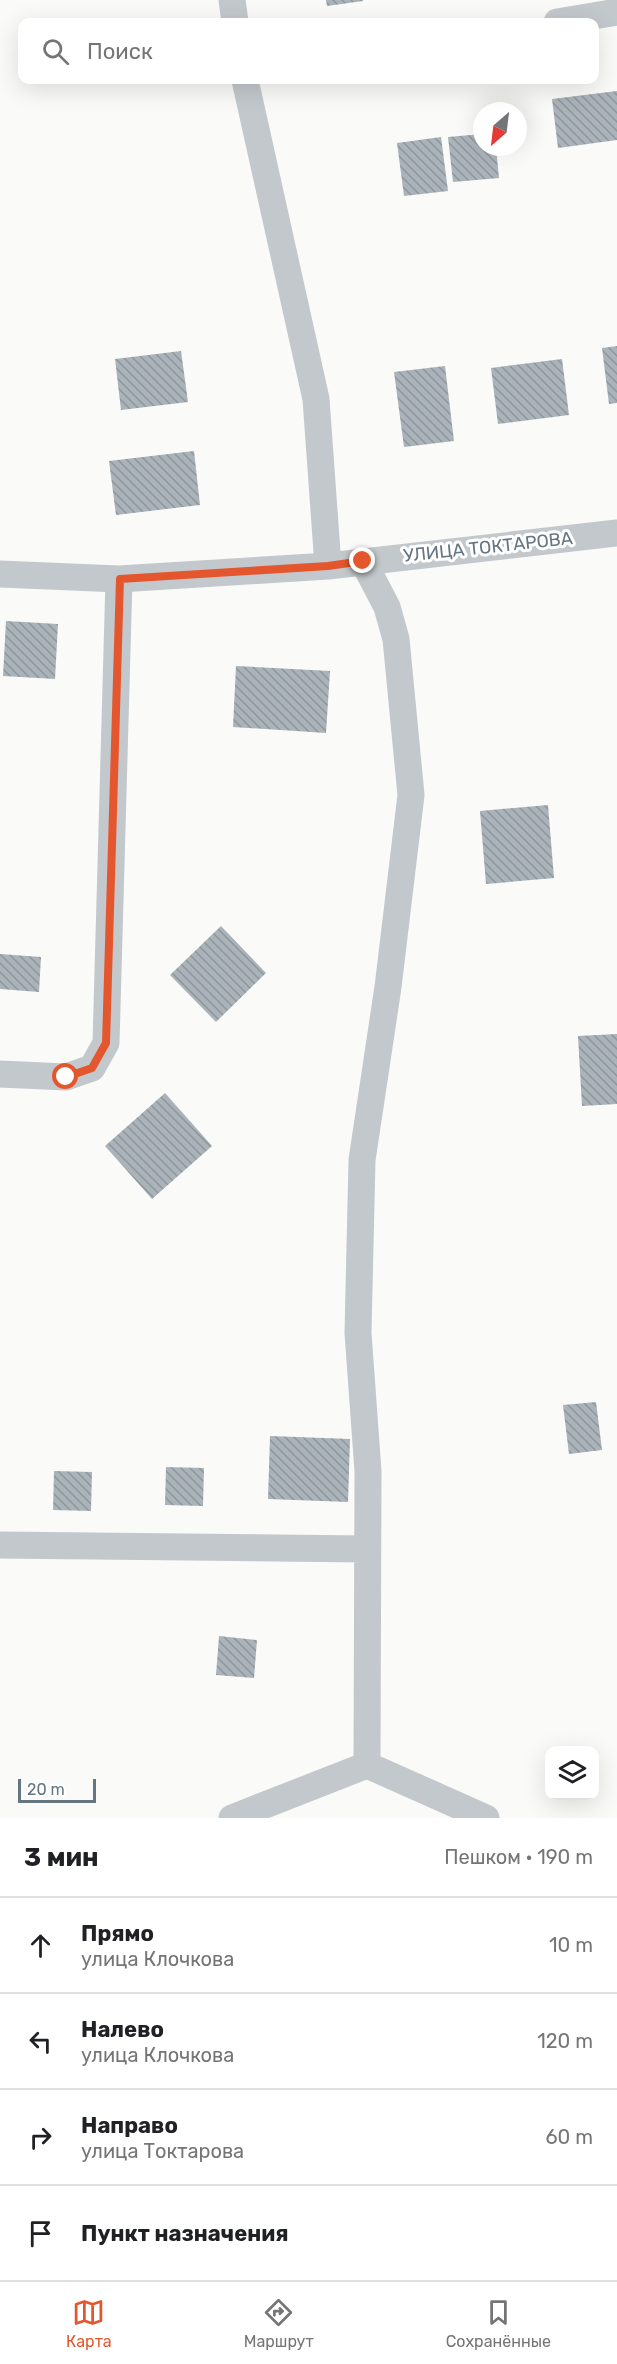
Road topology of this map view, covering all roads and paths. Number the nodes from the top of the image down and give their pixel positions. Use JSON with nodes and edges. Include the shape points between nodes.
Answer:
{"nodes":[{"id":1,"x":232,"y":0,"type":"edge"},
{"id":2,"x":617,"y":12,"type":"edge"},
{"id":3,"x":573,"y":14,"type":"edge"},
{"id":4,"x":234,"y":18,"type":"edge"},
{"id":5,"x":246,"y":84,"type":"edge"},
{"id":6,"x":617,"y":533,"type":"edge"},
{"id":7,"x":363,"y":561,"type":"junction"},
{"id":8,"x":328,"y":566,"type":"junction"},
{"id":9,"x":0,"y":574,"type":"edge"},
{"id":10,"x":120,"y":579,"type":"junction"},
{"id":11,"x":0,"y":1074,"type":"edge"},
{"id":12,"x":0,"y":1545,"type":"edge"},
{"id":13,"x":367,"y":1549,"type":"junction"},
{"id":14,"x":367,"y":1765,"type":"junction"},
{"id":15,"x":232,"y":1818,"type":"edge"},
{"id":16,"x":486,"y":1818,"type":"edge"}],
"edges":[{"from":1,"to":4,"type":"street"},
{"from":2,"to":3,"type":"street"},
{"from":5,"to":8,"type":"street","via":[[316,399]]},
{"from":6,"to":7,"type":"street","name":"УЛИЦА ТОКТАРОВА"},
{"from":7,"to":8,"type":"street","name":"УЛИЦА ТОКТАРОВА"},
{"from":7,"to":13,"type":"street","via":[[387,607],[396,639],[411,795],[362,1160],[358,1333],[368,1471]]},
{"from":8,"to":10,"type":"street","name":"УЛИЦА ТОКТАРОВА"},
{"from":9,"to":10,"type":"street","name":"УЛИЦА ТОКТАРОВА"},
{"from":10,"to":11,"type":"street","via":[[106,1043],[92,1068],[66,1077]]},
{"from":12,"to":13,"type":"street"},
{"from":13,"to":14,"type":"street"},
{"from":14,"to":15,"type":"street"},
{"from":14,"to":16,"type":"street"}]}
